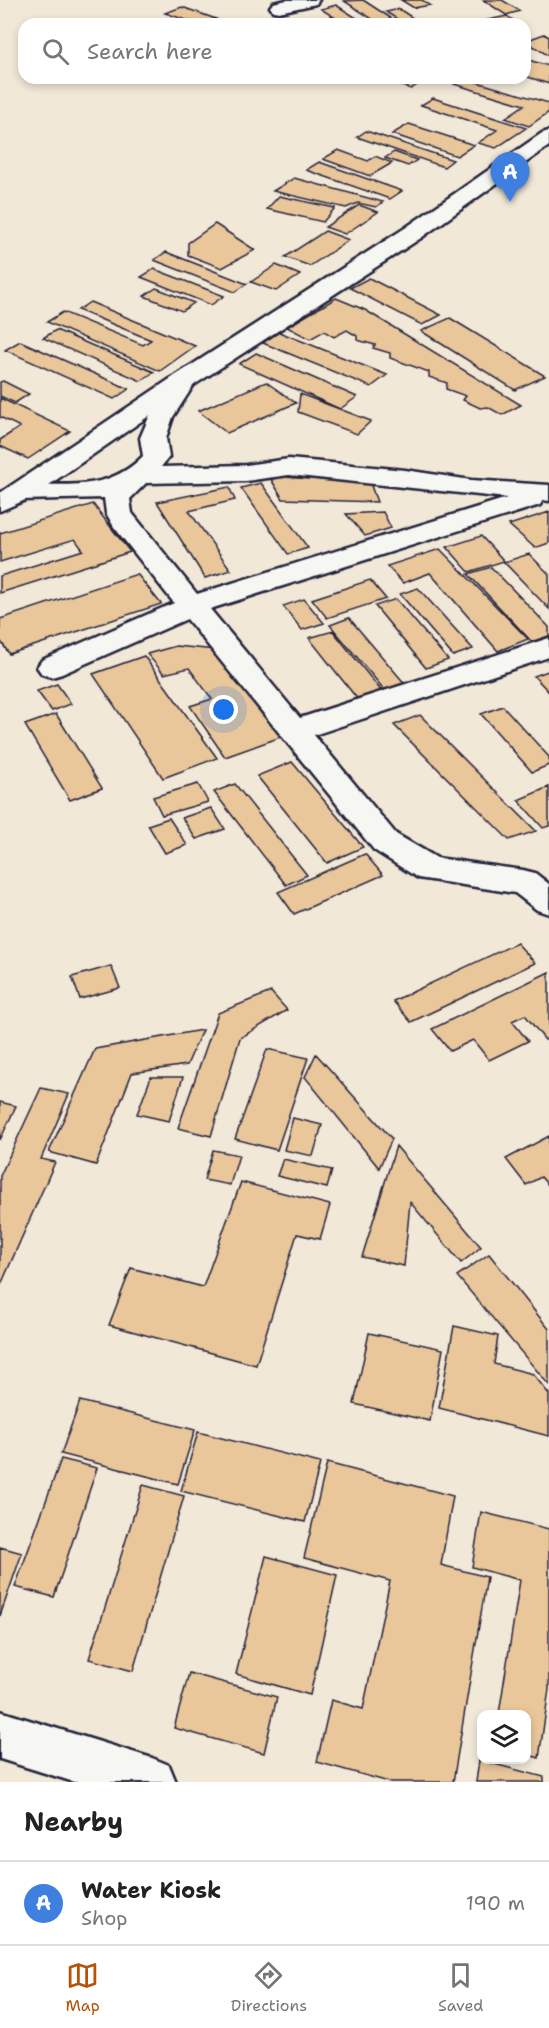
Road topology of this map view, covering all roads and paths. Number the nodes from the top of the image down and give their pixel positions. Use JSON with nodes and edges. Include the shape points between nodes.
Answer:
{"nodes":[{"id":1,"x":310,"y":0,"type":"edge"},
{"id":2,"x":279,"y":7,"type":"dead end"},
{"id":3,"x":549,"y":137,"type":"edge"},
{"id":4,"x":185,"y":380,"type":"junction"},
{"id":5,"x":141,"y":475,"type":"junction"},
{"id":6,"x":549,"y":493,"type":"edge"},
{"id":7,"x":11,"y":498,"type":"edge"},
{"id":8,"x":193,"y":605,"type":"junction"},
{"id":9,"x":549,"y":647,"type":"edge"},
{"id":10,"x":52,"y":667,"type":"dead end"},
{"id":11,"x":295,"y":730,"type":"junction"},
{"id":12,"x":536,"y":877,"type":"edge"},
{"id":13,"x":549,"y":901,"type":"edge"},
{"id":14,"x":0,"y":1735,"type":"edge"},
{"id":15,"x":152,"y":1782,"type":"edge"}],
"edges":[{"from":1,"to":2,"type":"street"},
{"from":3,"to":4,"type":"street","via":[[413,233]]},
{"from":4,"to":5,"type":"street","via":[[161,417],[153,438],[156,457]]},
{"from":4,"to":7,"type":"street"},
{"from":5,"to":6,"type":"street","via":[[289,468]]},
{"from":5,"to":7,"type":"street","via":[[100,491]]},
{"from":5,"to":8,"type":"street","via":[[117,498],[119,513]]},
{"from":6,"to":8,"type":"street"},
{"from":8,"to":10,"type":"street"},
{"from":8,"to":11,"type":"street"},
{"from":9,"to":11,"type":"street"},
{"from":11,"to":12,"type":"street","via":[[385,842],[430,869]]},
{"from":12,"to":13,"type":"street"},
{"from":14,"to":15,"type":"street"}]}
